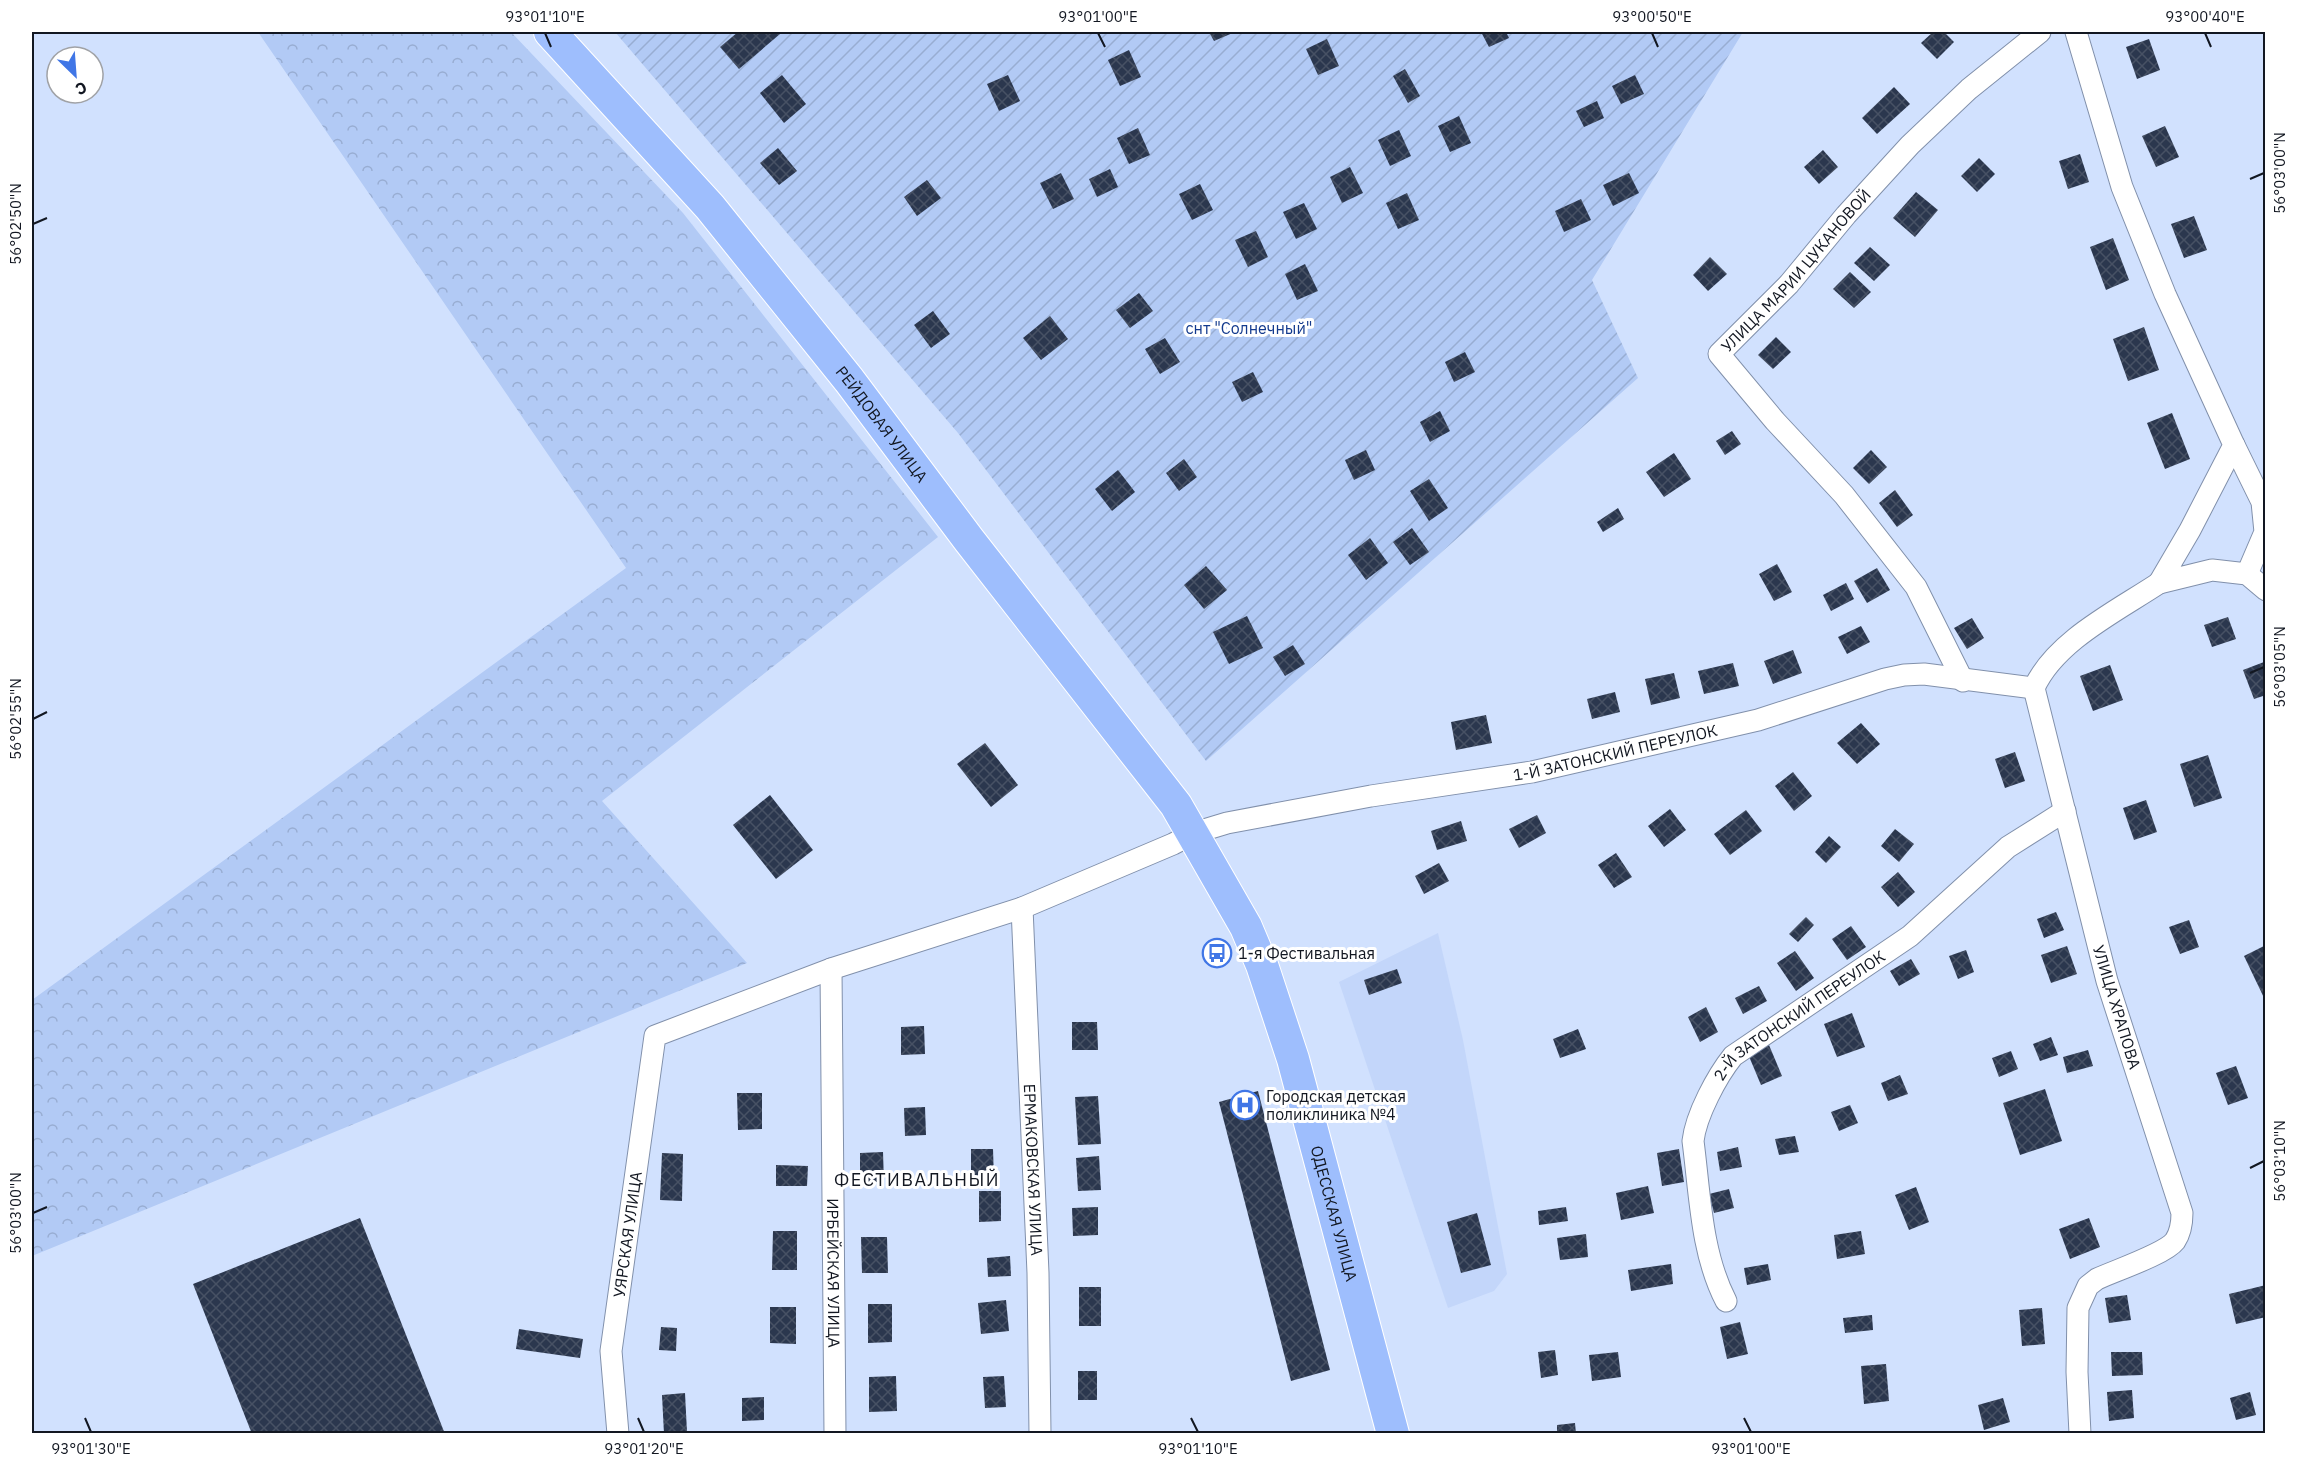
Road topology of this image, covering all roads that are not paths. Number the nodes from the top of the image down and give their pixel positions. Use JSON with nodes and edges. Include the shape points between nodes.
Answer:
{"nodes":[{"id":1,"x":550,"y":32,"type":"edge"},
{"id":2,"x":2040,"y":32,"type":"edge"},
{"id":3,"x":2076,"y":32,"type":"edge"},
{"id":4,"x":2234,"y":445,"type":"junction"},
{"id":5,"x":2247,"y":574,"type":"junction"},
{"id":6,"x":2159,"y":583,"type":"junction"},
{"id":7,"x":2265,"y":590,"type":"edge"},
{"id":8,"x":1963,"y":681,"type":"junction"},
{"id":9,"x":2034,"y":688,"type":"junction"},
{"id":10,"x":2065,"y":811,"type":"junction"},
{"id":11,"x":1194,"y":833,"type":"junction"},
{"id":12,"x":1022,"y":908,"type":"junction"},
{"id":13,"x":831,"y":969,"type":"junction"},
{"id":14,"x":655,"y":1036,"type":"joint"},
{"id":15,"x":1726,"y":1301,"type":"dead end"},
{"id":16,"x":618,"y":1434,"type":"edge"},
{"id":17,"x":835,"y":1434,"type":"edge"},
{"id":18,"x":1040,"y":1434,"type":"edge"},
{"id":19,"x":1393,"y":1434,"type":"edge"},
{"id":20,"x":2080,"y":1434,"type":"edge"}],
"edges":[{"from":1,"to":11,"type":"main road","name":"РЕЙДОВАЯ УЛИЦА","via":[[725,225],[849,380]]},
{"from":2,"to":8,"type":"street","name":"УЛИЦА МАРИИ ЦУКАНОВОЙ","via":[[1969,89],[1910,145],[1789,284],[1719,354],[1844,495],[1916,588]]},
{"from":3,"to":4,"type":"street","via":[[2122,187],[2165,294]]},
{"from":4,"to":5,"type":"street","via":[[2262,502],[2265,532]]},
{"from":4,"to":6,"type":"street"},
{"from":5,"to":6,"type":"street","via":[[2212,570]]},
{"from":5,"to":7,"type":"street"},
{"from":6,"to":9,"type":"street","via":[[2055,656]]},
{"from":8,"to":9,"type":"street","name":"1-Й ЗАТОНСКИЙ ПЕРЕУЛОК"},
{"from":8,"to":11,"type":"street","name":"1-Й ЗАТОНСКИЙ ПЕРЕУЛОК","via":[[1904,675],[1758,720],[1532,772],[1360,798]]},
{"from":9,"to":10,"type":"street","name":"УЛИЦА ХРАПОВА"},
{"from":10,"to":15,"type":"street","name":"2-Й ЗАТОНСКИЙ ПЕРЕУЛОК","via":[[2008,847],[1910,936],[1733,1056],[1724,1067],[1694,1128],[1693,1141],[1709,1252]]},
{"from":10,"to":20,"type":"street","name":"УЛИЦА ХРАПОВА","via":[[2108,981],[2179,1199],[2182,1223],[2174,1242],[2164,1250],[2097,1279],[2082,1297],[2078,1308],[2077,1371]]},
{"from":11,"to":12,"type":"street","name":"1-Й ЗАТОНСКИЙ ПЕРЕУЛОК"},
{"from":11,"to":19,"type":"main road","name":"ОДЕССКАЯ УЛИЦА","via":[[1246,927],[1293,1059]]},
{"from":12,"to":13,"type":"street","name":"1-Й ЗАТОНСКИЙ ПЕРЕУЛОК"},
{"from":12,"to":18,"type":"street","name":"ЕРМАКОВСКАЯ УЛИЦА","via":[[1038,1273]]},
{"from":13,"to":14,"type":"street","name":"1-Й ЗАТОНСКИЙ ПЕРЕУЛОК"},
{"from":13,"to":17,"type":"street","name":"ИРБЕЙСКАЯ УЛИЦА"},
{"from":14,"to":16,"type":"street","name":"УЯРСКАЯ УЛИЦА","via":[[611,1351]]}]}
